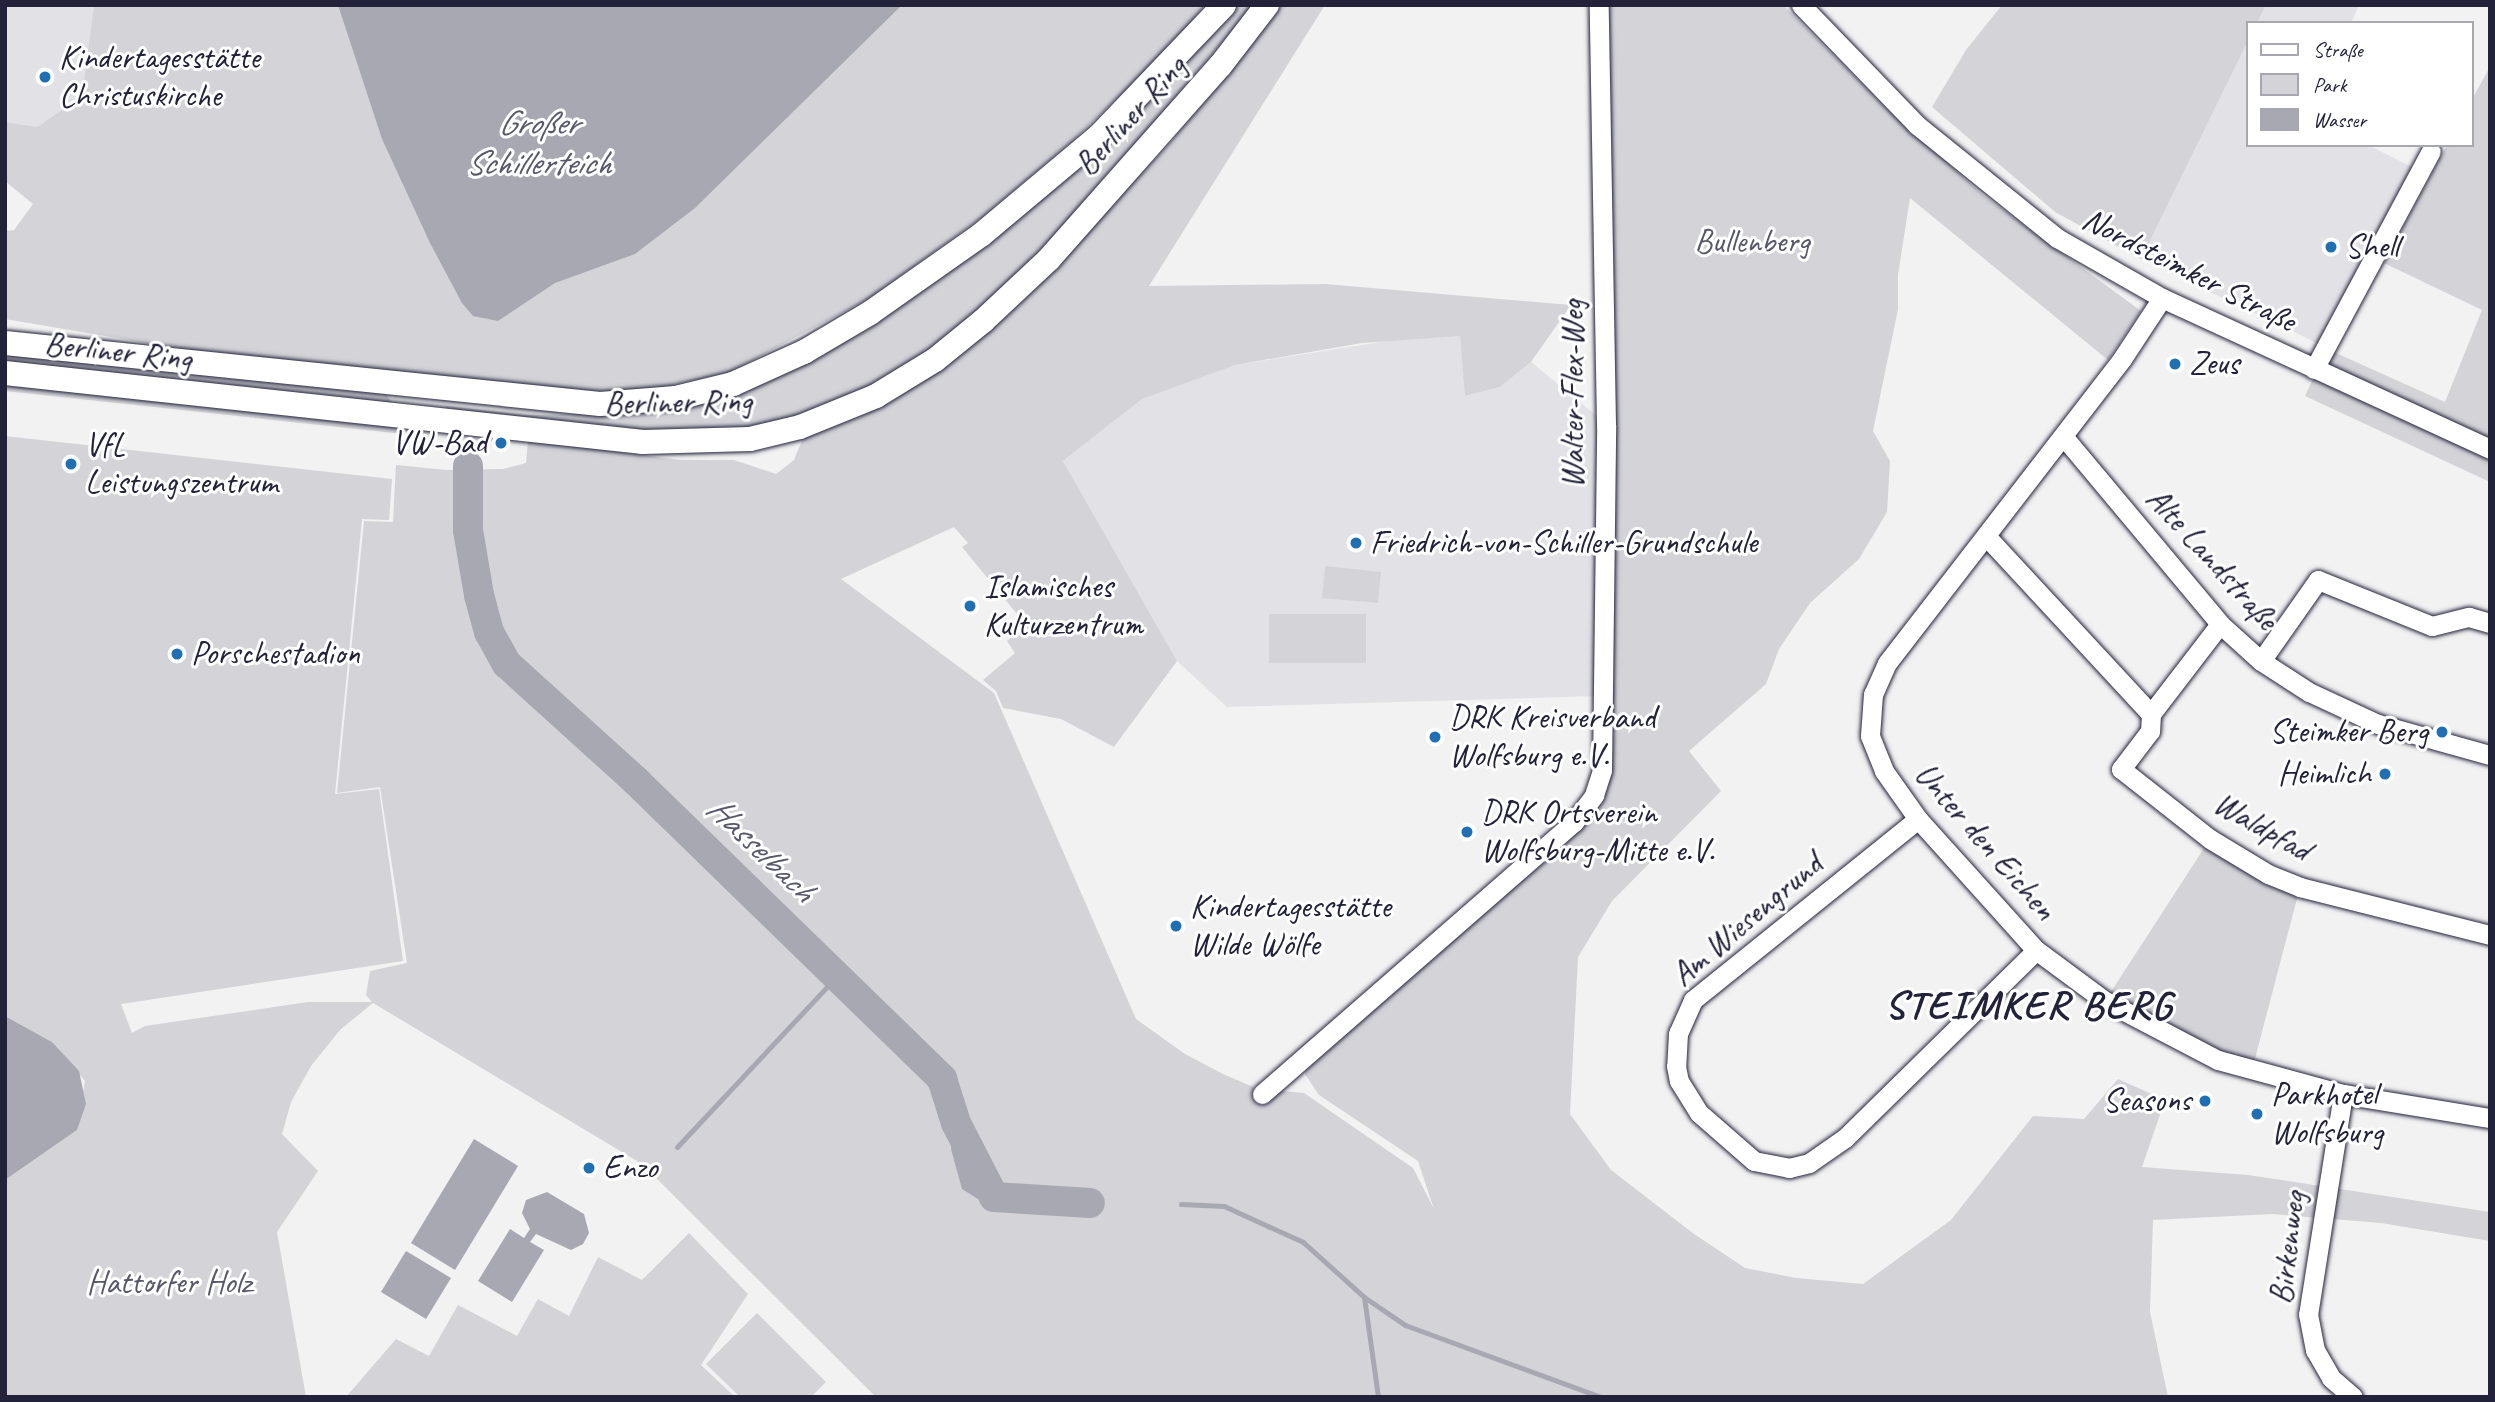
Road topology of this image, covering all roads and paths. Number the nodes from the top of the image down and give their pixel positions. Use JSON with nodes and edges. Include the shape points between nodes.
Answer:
{"nodes":[{"id":1,"x":1224,"y":5,"type":"edge"},
{"id":2,"x":1267,"y":5,"type":"edge"},
{"id":3,"x":1599,"y":5,"type":"edge"},
{"id":4,"x":1801,"y":6,"type":"edge"},
{"id":5,"x":2431,"y":151,"type":"dead end"},
{"id":6,"x":2162,"y":298,"type":"junction"},
{"id":7,"x":5,"y":343,"type":"edge"},
{"id":8,"x":2314,"y":369,"type":"junction"},
{"id":9,"x":5,"y":373,"type":"edge"},
{"id":10,"x":2063,"y":436,"type":"junction"},
{"id":11,"x":2490,"y":449,"type":"edge"},
{"id":12,"x":1986,"y":536,"type":"junction"},
{"id":13,"x":2490,"y":623,"type":"edge"},
{"id":14,"x":2220,"y":624,"type":"junction"},
{"id":15,"x":2261,"y":661,"type":"junction"},
{"id":16,"x":2151,"y":714,"type":"junction"},
{"id":17,"x":2490,"y":755,"type":"edge"},
{"id":18,"x":1918,"y":819,"type":"junction"},
{"id":19,"x":2490,"y":935,"type":"edge"},
{"id":20,"x":2036,"y":950,"type":"junction"},
{"id":21,"x":1262,"y":1094,"type":"dead end"},
{"id":22,"x":2343,"y":1094,"type":"junction"},
{"id":23,"x":2490,"y":1118,"type":"edge"},
{"id":24,"x":2353,"y":1397,"type":"edge"}],
"edges":[{"from":1,"to":7,"type":"main road","name":"Berliner Ring","via":[[1099,136],[981,235],[848,326],[733,384],[676,398],[600,404]]},
{"from":2,"to":9,"type":"main road","name":"Berliner Ring","via":[[1220,66],[1049,258],[983,321],[935,360],[876,396],[800,427],[750,439],[643,443]]},
{"from":3,"to":21,"type":"street","name":"Walter-Flex-Weg","via":[[1606,425],[1602,770],[1594,795],[1574,822]]},
{"from":4,"to":6,"type":"street","name":"Nordsteimker Straße","via":[[1917,125],[1985,182],[2057,238]]},
{"from":5,"to":8,"type":"street"},
{"from":6,"to":8,"type":"street","name":"Nordsteimker Straße"},
{"from":6,"to":10,"type":"street","name":"Unter den Eichen"},
{"from":8,"to":11,"type":"street","name":"Nordsteimker Straße"},
{"from":10,"to":12,"type":"street","name":"Unter den Eichen"},
{"from":10,"to":14,"type":"street","name":"Alte Landstraße"},
{"from":12,"to":16,"type":"street"},
{"from":12,"to":18,"type":"street","name":"Unter den Eichen","via":[[1888,663],[1873,694],[1870,736],[1884,771]]},
{"from":13,"to":15,"type":"street","via":[[2469,617],[2432,626],[2318,580]]},
{"from":14,"to":15,"type":"street","name":"Alte Landstraße"},
{"from":14,"to":16,"type":"street","name":"Waldpfad"},
{"from":15,"to":17,"type":"street","name":"Alte Landstraße","via":[[2309,692],[2378,724]]},
{"from":16,"to":19,"type":"street","name":"Waldpfad","via":[[2150,731],[2121,769],[2210,839],[2300,887]]},
{"from":18,"to":20,"type":"street","name":"Unter den Eichen"},
{"from":18,"to":20,"type":"street","name":"Am Wiesengrund","via":[[1693,1000],[1678,1033],[1676,1066],[1679,1081],[1699,1113],[1754,1161],[1789,1168],[1809,1163],[1845,1139]]},
{"from":20,"to":22,"type":"street","name":"Unter den Eichen","via":[[2105,1001],[2198,1052]]},
{"from":22,"to":23,"type":"street","name":"Unter den Eichen"},
{"from":22,"to":24,"type":"street","name":"Birkenweg","via":[[2308,1314],[2315,1350],[2330,1378]]}]}
